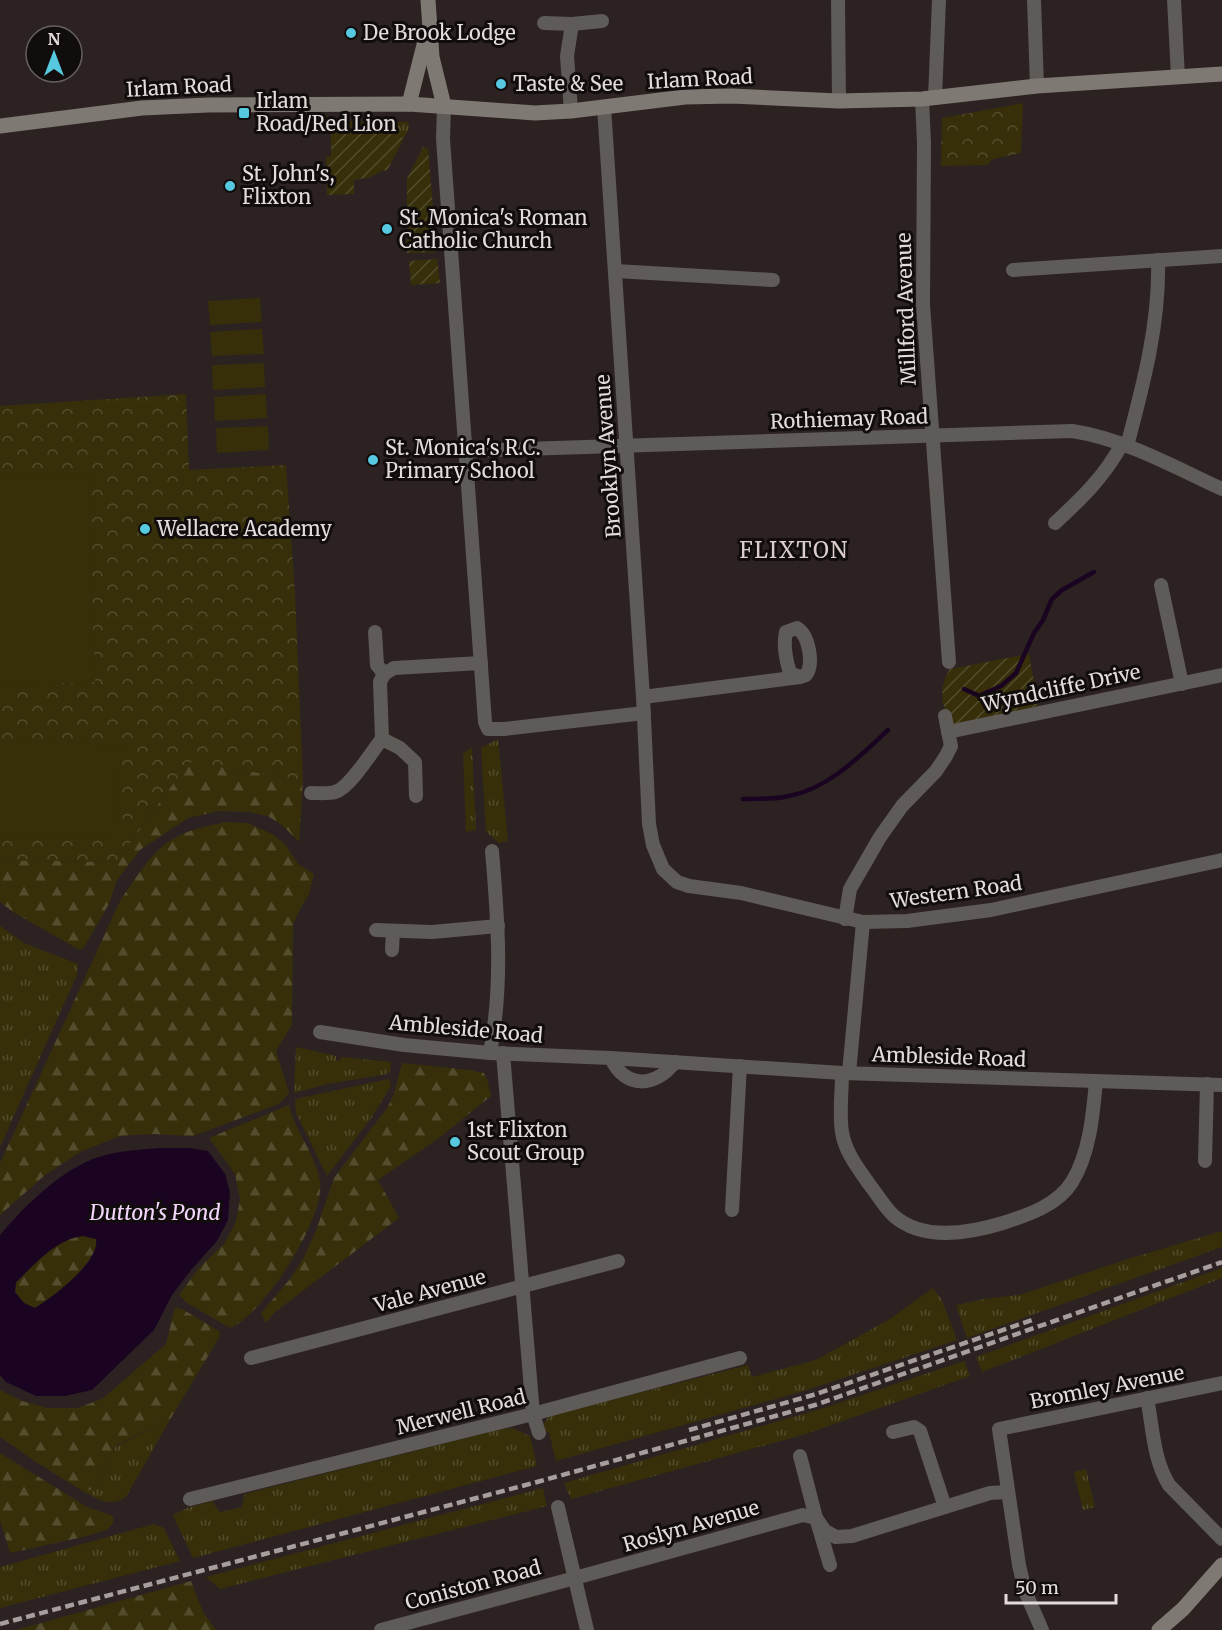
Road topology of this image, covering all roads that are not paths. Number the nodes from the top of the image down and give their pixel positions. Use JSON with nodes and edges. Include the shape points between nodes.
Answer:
{"nodes":[{"id":1,"x":428,"y":0,"type":"edge"},
{"id":2,"x":838,"y":0,"type":"edge"},
{"id":3,"x":939,"y":0,"type":"edge"},
{"id":4,"x":1034,"y":0,"type":"edge"},
{"id":5,"x":1173,"y":0,"type":"edge"},
{"id":6,"x":602,"y":21,"type":"dead end"},
{"id":7,"x":429,"y":23,"type":"junction"},
{"id":8,"x":544,"y":23,"type":"dead end"},
{"id":9,"x":572,"y":24,"type":"junction"},
{"id":10,"x":1222,"y":74,"type":"edge"},
{"id":11,"x":1178,"y":77,"type":"junction"},
{"id":12,"x":1037,"y":86,"type":"junction"},
{"id":13,"x":929,"y":98,"type":"junction"},
{"id":14,"x":839,"y":101,"type":"junction"},
{"id":15,"x":409,"y":104,"type":"junction"},
{"id":16,"x":444,"y":106,"type":"junction"},
{"id":17,"x":604,"y":107,"type":"junction"},
{"id":18,"x":571,"y":111,"type":"junction"},
{"id":19,"x":0,"y":126,"type":"edge"},
{"id":20,"x":1222,"y":256,"type":"edge"},
{"id":21,"x":1158,"y":260,"type":"junction"},
{"id":22,"x":1013,"y":270,"type":"dead end"},
{"id":23,"x":615,"y":271,"type":"junction"},
{"id":24,"x":773,"y":280,"type":"dead end"},
{"id":25,"x":931,"y":435,"type":"junction"},
{"id":26,"x":1124,"y":445,"type":"junction"},
{"id":27,"x":627,"y":446,"type":"junction"},
{"id":28,"x":466,"y":451,"type":"junction"},
{"id":29,"x":1222,"y":489,"type":"edge"},
{"id":30,"x":1055,"y":523,"type":"dead end"},
{"id":31,"x":1161,"y":585,"type":"dead end"},
{"id":32,"x":375,"y":632,"type":"dead end"},
{"id":33,"x":949,"y":662,"type":"dead end"},
{"id":34,"x":481,"y":663,"type":"junction"},
{"id":35,"x":384,"y":674,"type":"junction"},
{"id":36,"x":1222,"y":675,"type":"edge"},
{"id":37,"x":800,"y":677,"type":"dead end"},
{"id":38,"x":1182,"y":684,"type":"junction"},
{"id":39,"x":643,"y":697,"type":"junction"},
{"id":40,"x":644,"y":713,"type":"junction"},
{"id":41,"x":945,"y":716,"type":"dead end"},
{"id":42,"x":948,"y":732,"type":"junction"},
{"id":43,"x":382,"y":739,"type":"junction"},
{"id":44,"x":311,"y":793,"type":"dead end"},
{"id":45,"x":416,"y":796,"type":"dead end"},
{"id":46,"x":647,"y":802,"type":"joint"},
{"id":47,"x":492,"y":852,"type":"dead end"},
{"id":48,"x":1222,"y":860,"type":"edge"},
{"id":49,"x":845,"y":919,"type":"junction"},
{"id":50,"x":863,"y":922,"type":"junction"},
{"id":51,"x":498,"y":926,"type":"junction"},
{"id":52,"x":376,"y":930,"type":"dead end"},
{"id":53,"x":393,"y":931,"type":"junction"},
{"id":54,"x":392,"y":950,"type":"dead end"},
{"id":55,"x":320,"y":1032,"type":"dead end"},
{"id":56,"x":497,"y":1053,"type":"junction"},
{"id":57,"x":610,"y":1058,"type":"junction"},
{"id":58,"x":675,"y":1062,"type":"junction"},
{"id":59,"x":740,"y":1066,"type":"junction"},
{"id":60,"x":845,"y":1073,"type":"junction"},
{"id":61,"x":1096,"y":1081,"type":"junction"},
{"id":62,"x":1207,"y":1084,"type":"junction"},
{"id":63,"x":1222,"y":1085,"type":"edge"},
{"id":64,"x":1204,"y":1161,"type":"dead end"},
{"id":65,"x":732,"y":1210,"type":"dead end"},
{"id":66,"x":618,"y":1261,"type":"dead end"},
{"id":67,"x":524,"y":1287,"type":"junction"},
{"id":68,"x":251,"y":1358,"type":"dead end"},
{"id":69,"x":740,"y":1358,"type":"dead end"},
{"id":70,"x":1222,"y":1383,"type":"edge"},
{"id":71,"x":1147,"y":1398,"type":"junction"},
{"id":72,"x":533,"y":1414,"type":"junction"},
{"id":73,"x":893,"y":1432,"type":"dead end"},
{"id":74,"x":539,"y":1433,"type":"dead end"},
{"id":75,"x":801,"y":1456,"type":"dead end"},
{"id":76,"x":1008,"y":1492,"type":"junction"},
{"id":77,"x":190,"y":1499,"type":"dead end"},
{"id":78,"x":558,"y":1506,"type":"dead end"},
{"id":79,"x":945,"y":1507,"type":"junction"},
{"id":80,"x":816,"y":1518,"type":"junction"},
{"id":81,"x":1222,"y":1539,"type":"edge"},
{"id":82,"x":831,"y":1565,"type":"dead end"},
{"id":83,"x":1222,"y":1565,"type":"edge"},
{"id":84,"x":575,"y":1578,"type":"junction"},
{"id":85,"x":381,"y":1630,"type":"edge"},
{"id":86,"x":587,"y":1630,"type":"edge"},
{"id":87,"x":1042,"y":1630,"type":"edge"},
{"id":88,"x":1159,"y":1630,"type":"edge"}],
"edges":[{"from":1,"to":7,"type":"street"},
{"from":2,"to":14,"type":"street"},
{"from":3,"to":13,"type":"street","name":"Millford Avenue"},
{"from":4,"to":12,"type":"street"},
{"from":5,"to":11,"type":"street"},
{"from":6,"to":9,"type":"street"},
{"from":7,"to":15,"type":"street"},
{"from":7,"to":16,"type":"street","via":[[432,57]]},
{"from":8,"to":9,"type":"street"},
{"from":9,"to":18,"type":"street","via":[[567,56]]},
{"from":10,"to":11,"type":"street","name":"Irlam Road"},
{"from":11,"to":12,"type":"street","name":"Irlam Road"},
{"from":12,"to":13,"type":"street","name":"Irlam Road"},
{"from":13,"to":14,"type":"street","name":"Irlam Road"},
{"from":13,"to":25,"type":"street","name":"Millford Avenue","via":[[924,143],[923,306]]},
{"from":14,"to":17,"type":"street","name":"Irlam Road","via":[[685,97]]},
{"from":15,"to":16,"type":"street","name":"Irlam Road"},
{"from":15,"to":19,"type":"street","name":"Irlam Road","via":[[142,108]]},
{"from":16,"to":18,"type":"street","name":"Irlam Road","via":[[535,113]]},
{"from":16,"to":28,"type":"street"},
{"from":17,"to":18,"type":"street","name":"Irlam Road"},
{"from":17,"to":23,"type":"street","name":"Brooklyn Avenue"},
{"from":20,"to":21,"type":"street"},
{"from":21,"to":22,"type":"street"},
{"from":21,"to":26,"type":"street","via":[[1151,342]]},
{"from":23,"to":24,"type":"street"},
{"from":23,"to":27,"type":"street","name":"Brooklyn Avenue"},
{"from":25,"to":26,"type":"street","name":"Rothiemay Road","via":[[1072,431]]},
{"from":25,"to":27,"type":"street","name":"Rothiemay Road"},
{"from":25,"to":33,"type":"street","name":"Millford Avenue"},
{"from":26,"to":29,"type":"street","name":"Rothiemay Road"},
{"from":26,"to":30,"type":"street","via":[[1097,482]]},
{"from":27,"to":28,"type":"street","name":"Rothiemay Road"},
{"from":27,"to":39,"type":"street","name":"Brooklyn Avenue"},
{"from":28,"to":34,"type":"street"},
{"from":31,"to":38,"type":"street"},
{"from":32,"to":35,"type":"street","via":[[377,665]]},
{"from":34,"to":35,"type":"street","via":[[394,668]]},
{"from":34,"to":40,"type":"street","via":[[488,729]]},
{"from":35,"to":43,"type":"street","via":[[380,682]]},
{"from":36,"to":38,"type":"street","name":"Wyndcliffe Drive"},
{"from":37,"to":39,"type":"street"},
{"from":38,"to":42,"type":"street","name":"Wyndcliffe Drive"},
{"from":39,"to":40,"type":"street","name":"Brooklyn Avenue"},
{"from":40,"to":46,"type":"street","name":"Brooklyn Avenue"},
{"from":41,"to":42,"type":"street"},
{"from":42,"to":49,"type":"street","via":[[951,746],[946,756],[902,806],[850,889]]},
{"from":43,"to":44,"type":"street","via":[[339,790]]},
{"from":43,"to":45,"type":"street","via":[[415,762]]},
{"from":46,"to":49,"type":"street","name":"Western Road","via":[[653,845],[663,869],[677,882],[741,893]]},
{"from":47,"to":51,"type":"street"},
{"from":48,"to":50,"type":"street","name":"Western Road","via":[[991,910],[907,921]]},
{"from":49,"to":50,"type":"street","name":"Western Road"},
{"from":50,"to":60,"type":"street"},
{"from":51,"to":53,"type":"street"},
{"from":51,"to":56,"type":"street"},
{"from":52,"to":53,"type":"street"},
{"from":53,"to":54,"type":"street"},
{"from":55,"to":56,"type":"street","name":"Ambleside Road","via":[[404,1045]]},
{"from":56,"to":57,"type":"street","name":"Ambleside Road"},
{"from":56,"to":67,"type":"street"},
{"from":57,"to":58,"type":"street","name":"Ambleside Road"},
{"from":57,"to":58,"type":"street","via":[[622,1075],[642,1082],[659,1078]]},
{"from":58,"to":59,"type":"street","name":"Ambleside Road"},
{"from":59,"to":60,"type":"street","name":"Ambleside Road"},
{"from":59,"to":65,"type":"street"},
{"from":60,"to":61,"type":"street","name":"Ambleside Road"},
{"from":60,"to":61,"type":"street","via":[[842,1131],[857,1167],[895,1217],[937,1234],[988,1227],[1021,1217],[1060,1197],[1080,1167]]},
{"from":61,"to":62,"type":"street","name":"Ambleside Road"},
{"from":62,"to":63,"type":"street","name":"Ambleside Road"},
{"from":62,"to":64,"type":"street"},
{"from":66,"to":67,"type":"street","name":"Vale Avenue"},
{"from":67,"to":68,"type":"street","name":"Vale Avenue"},
{"from":67,"to":72,"type":"street"},
{"from":69,"to":72,"type":"street","name":"Merwell Road"},
{"from":70,"to":71,"type":"street","name":"Bromley Avenue"},
{"from":71,"to":76,"type":"street","name":"Bromley Avenue","via":[[999,1429]]},
{"from":71,"to":81,"type":"street","via":[[1163,1476]]},
{"from":72,"to":74,"type":"street"},
{"from":72,"to":77,"type":"street","name":"Merwell Road"},
{"from":73,"to":79,"type":"street","via":[[914,1427],[920,1431]]},
{"from":75,"to":80,"type":"street"},
{"from":76,"to":79,"type":"street","via":[[990,1493]]},
{"from":76,"to":87,"type":"street","via":[[1025,1591]]},
{"from":78,"to":84,"type":"street"},
{"from":79,"to":80,"type":"street","via":[[852,1536],[836,1537],[825,1531]]},
{"from":80,"to":82,"type":"street"},
{"from":80,"to":84,"type":"street","name":"Roslyn Avenue","via":[[802,1515]]},
{"from":83,"to":88,"type":"street"},
{"from":84,"to":85,"type":"street","name":"Coniston Road"},
{"from":84,"to":86,"type":"street"}]}
